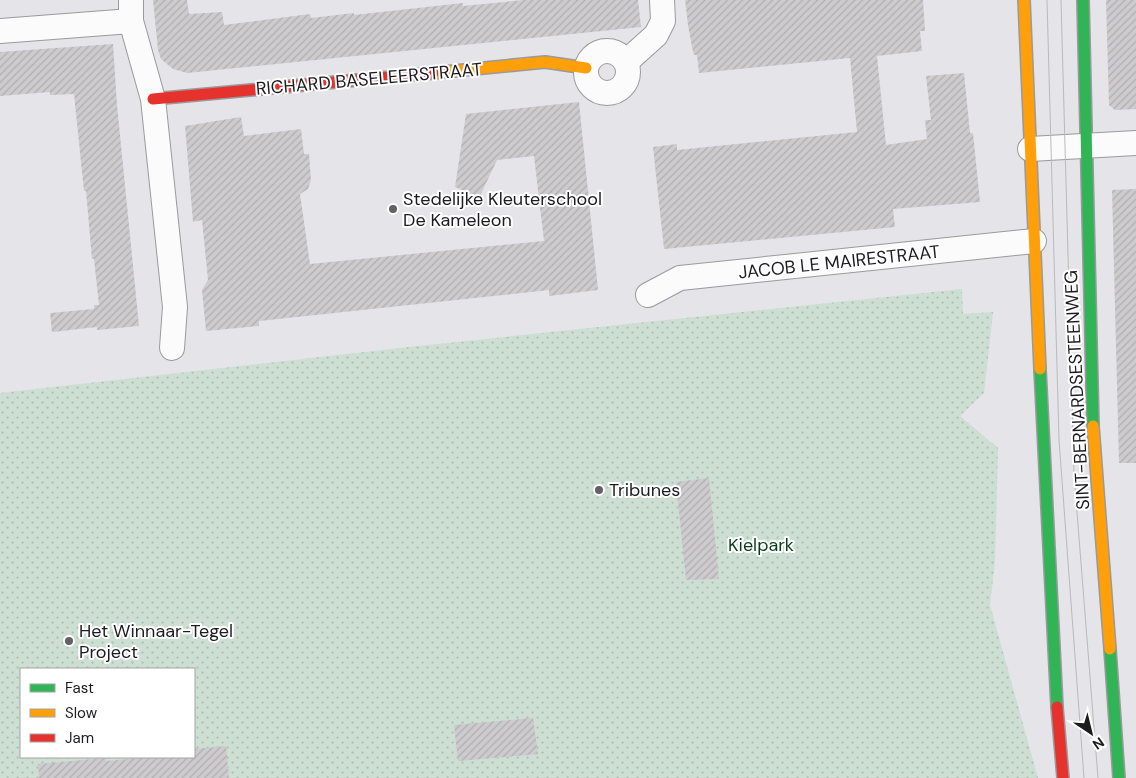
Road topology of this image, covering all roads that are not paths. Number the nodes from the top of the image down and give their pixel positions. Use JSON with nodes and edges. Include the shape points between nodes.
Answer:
{"nodes":[{"id":1,"x":662,"y":0,"type":"edge"},
{"id":2,"x":1024,"y":0,"type":"edge"},
{"id":3,"x":1082,"y":0,"type":"edge"},
{"id":4,"x":131,"y":10,"type":"edge"},
{"id":5,"x":0,"y":31,"type":"edge"},
{"id":6,"x":626,"y":62,"type":"junction"},
{"id":7,"x":586,"y":68,"type":"junction"},
{"id":8,"x":153,"y":99,"type":"junction"},
{"id":9,"x":1136,"y":143,"type":"edge"},
{"id":10,"x":1086,"y":145,"type":"junction"},
{"id":11,"x":1030,"y":149,"type":"junction"},
{"id":12,"x":1034,"y":241,"type":"junction"},
{"id":13,"x":648,"y":295,"type":"dead end"},
{"id":14,"x":172,"y":348,"type":"dead end"},
{"id":15,"x":1063,"y":778,"type":"edge"},
{"id":16,"x":1119,"y":778,"type":"edge"}],
"edges":[{"from":1,"to":6,"type":"street","via":[[663,21],[656,35]]},
{"from":2,"to":11,"type":"street","name":"SINT-BERNARDSESTEENWEG"},
{"from":3,"to":10,"type":"street","name":"SINT-BERNARDSESTEENWEG"},
{"from":4,"to":5,"type":"street"},
{"from":4,"to":8,"type":"street"},
{"from":6,"to":7,"type":"street","via":[[608,52],[596,56]]},
{"from":6,"to":7,"type":"street","via":[[627,80],[621,88],[610,93],[593,87]]},
{"from":7,"to":8,"type":"street","name":"RICHARD BASELEERSTRAAT","via":[[545,62]]},
{"from":8,"to":14,"type":"street","via":[[174,306]]},
{"from":9,"to":10,"type":"street"},
{"from":10,"to":11,"type":"street"},
{"from":10,"to":16,"type":"street","name":"SINT-BERNARDSESTEENWEG","via":[[1092,407]]},
{"from":11,"to":12,"type":"street","name":"SINT-BERNARDSESTEENWEG"},
{"from":12,"to":13,"type":"street","name":"JACOB LE MAIRESTRAAT","via":[[680,278]]},
{"from":12,"to":15,"type":"street","name":"SINT-BERNARDSESTEENWEG"}]}
